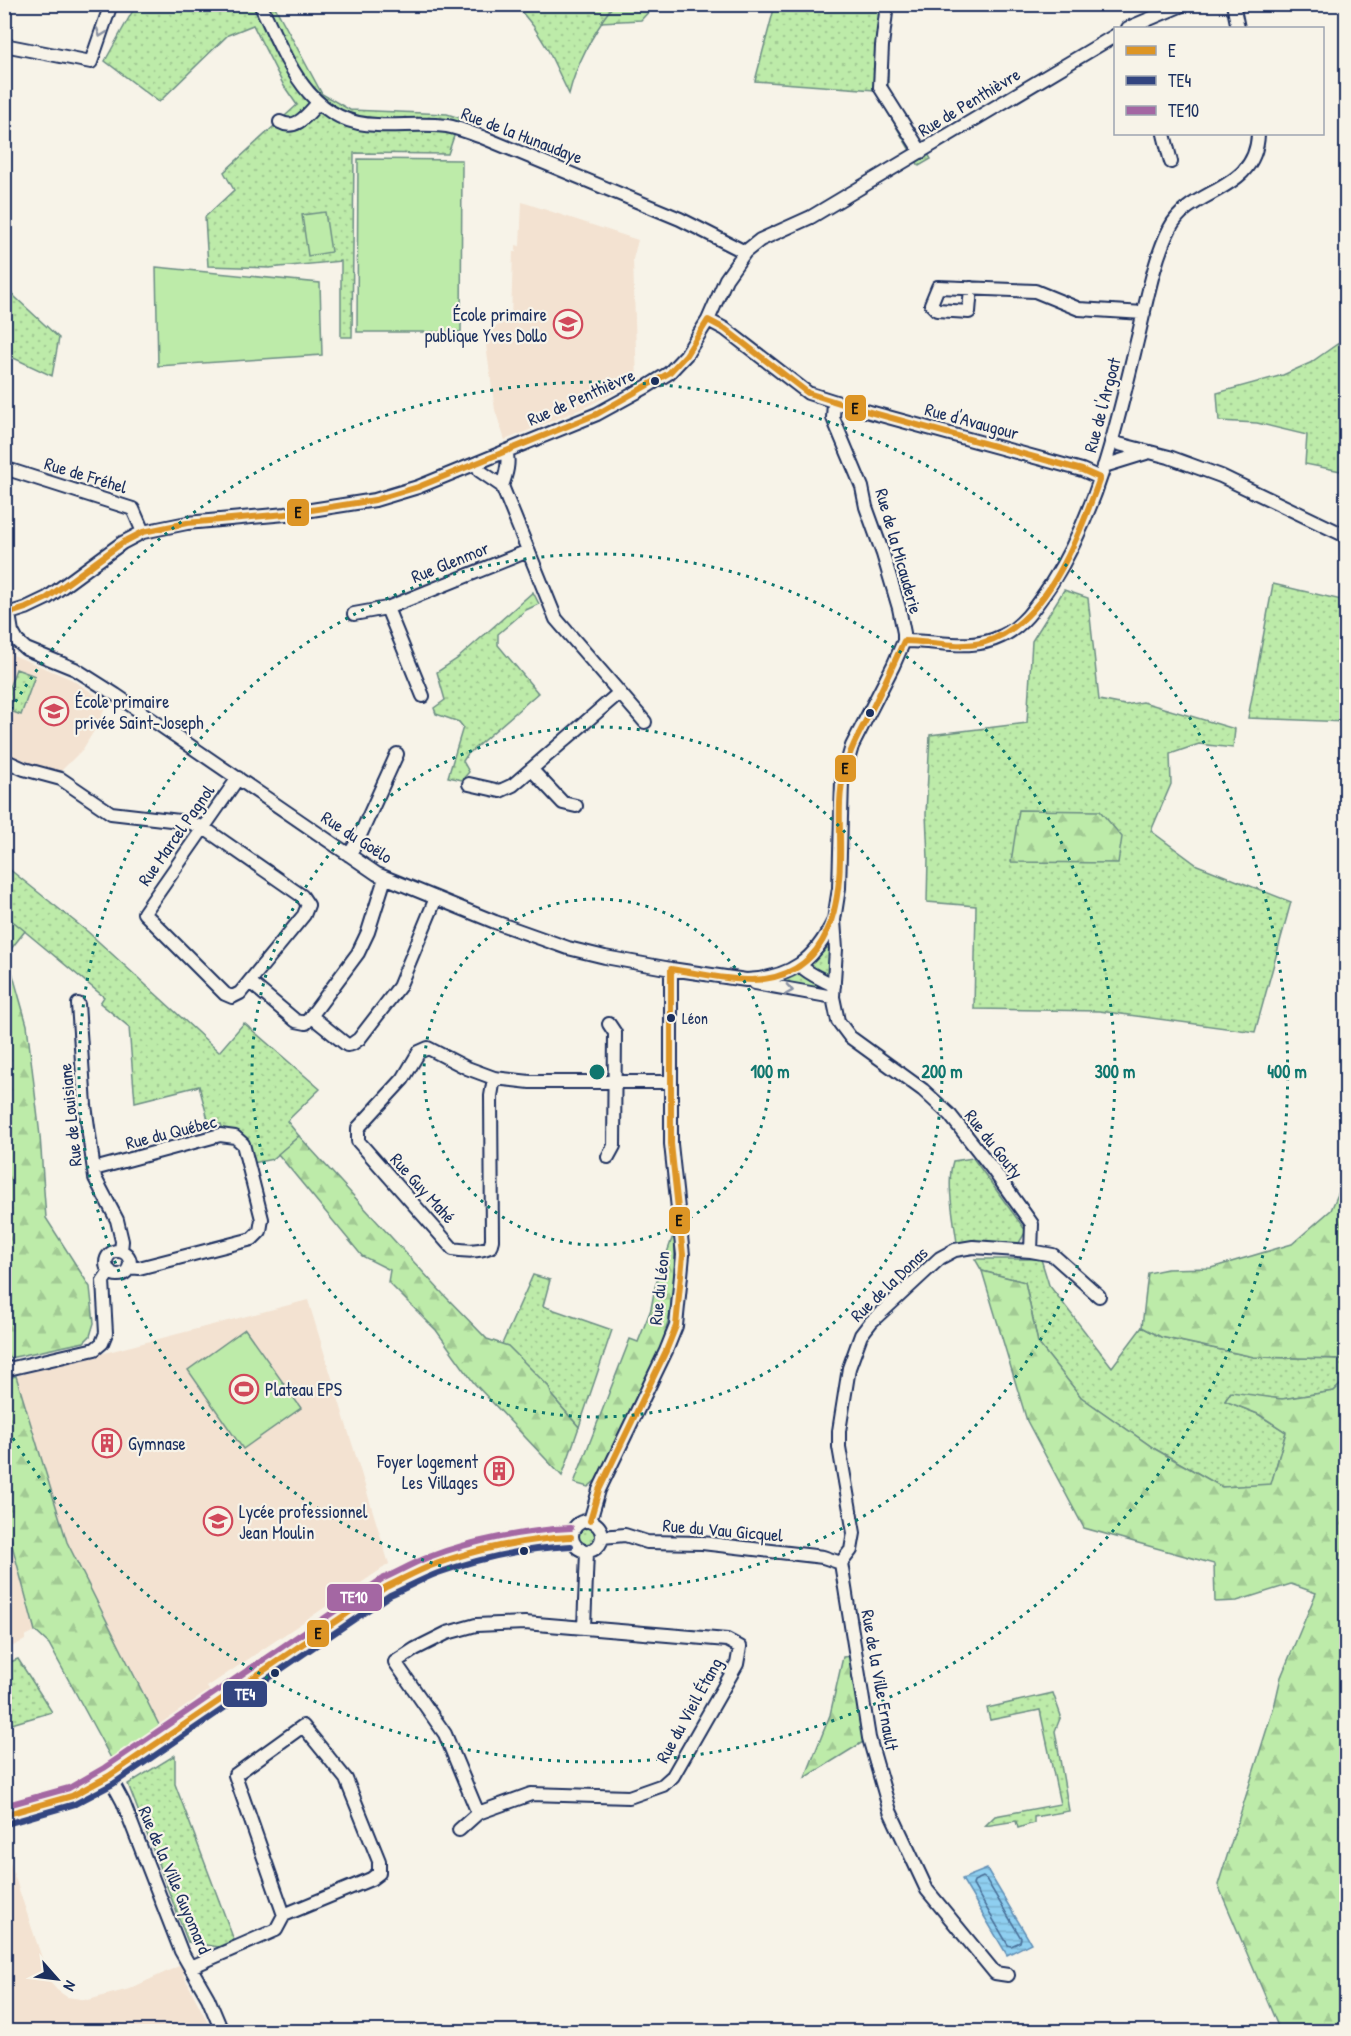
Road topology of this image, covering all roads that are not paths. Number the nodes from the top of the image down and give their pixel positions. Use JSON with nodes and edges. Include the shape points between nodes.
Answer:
{"nodes":[{"id":1,"x":111,"y":4,"type":"edge"},
{"id":2,"x":260,"y":4,"type":"edge"},
{"id":3,"x":887,"y":4,"type":"edge"},
{"id":4,"x":1185,"y":4,"type":"edge"},
{"id":5,"x":1233,"y":4,"type":"edge"},
{"id":6,"x":1133,"y":27,"type":"edge"},
{"id":7,"x":1238,"y":27,"type":"edge"},
{"id":8,"x":1114,"y":36,"type":"edge"},
{"id":9,"x":4,"y":45,"type":"edge"},
{"id":10,"x":318,"y":103,"type":"junction"},
{"id":11,"x":280,"y":122,"type":"dead end"},
{"id":12,"x":1164,"y":135,"type":"edge"},
{"id":13,"x":1258,"y":135,"type":"edge"},
{"id":14,"x":921,"y":152,"type":"junction"},
{"id":15,"x":1172,"y":162,"type":"dead end"},
{"id":16,"x":745,"y":252,"type":"junction"},
{"id":17,"x":971,"y":288,"type":"dead end"},
{"id":18,"x":1144,"y":314,"type":"junction"},
{"id":19,"x":708,"y":320,"type":"junction"},
{"id":20,"x":834,"y":402,"type":"junction"},
{"id":21,"x":1111,"y":442,"type":"junction"},
{"id":22,"x":506,"y":452,"type":"junction"},
{"id":23,"x":1148,"y":452,"type":"junction"},
{"id":24,"x":477,"y":464,"type":"junction"},
{"id":25,"x":4,"y":468,"type":"edge"},
{"id":26,"x":1102,"y":472,"type":"junction"},
{"id":27,"x":502,"y":486,"type":"junction"},
{"id":28,"x":143,"y":532,"type":"junction"},
{"id":29,"x":1347,"y":537,"type":"edge"},
{"id":30,"x":528,"y":551,"type":"junction"},
{"id":31,"x":387,"y":608,"type":"junction"},
{"id":32,"x":354,"y":614,"type":"dead end"},
{"id":33,"x":7,"y":615,"type":"edge"},
{"id":34,"x":904,"y":641,"type":"junction"},
{"id":35,"x":619,"y":693,"type":"junction"},
{"id":36,"x":423,"y":696,"type":"dead end"},
{"id":37,"x":645,"y":722,"type":"dead end"},
{"id":38,"x":397,"y":754,"type":"dead end"},
{"id":39,"x":4,"y":760,"type":"edge"},
{"id":40,"x":531,"y":769,"type":"junction"},
{"id":41,"x":238,"y":778,"type":"junction"},
{"id":42,"x":469,"y":784,"type":"dead end"},
{"id":43,"x":576,"y":806,"type":"dead end"},
{"id":44,"x":204,"y":828,"type":"junction"},
{"id":45,"x":349,"y":855,"type":"junction"},
{"id":46,"x":385,"y":878,"type":"junction"},
{"id":47,"x":436,"y":898,"type":"junction"},
{"id":48,"x":834,"y":920,"type":"junction"},
{"id":49,"x":800,"y":965,"type":"junction"},
{"id":50,"x":671,"y":969,"type":"junction"},
{"id":51,"x":746,"y":980,"type":"junction"},
{"id":52,"x":250,"y":982,"type":"junction"},
{"id":53,"x":834,"y":992,"type":"junction"},
{"id":54,"x":78,"y":1004,"type":"dead end"},
{"id":55,"x":310,"y":1017,"type":"junction"},
{"id":56,"x":609,"y":1024,"type":"dead end"},
{"id":57,"x":494,"y":1078,"type":"junction"},
{"id":58,"x":615,"y":1081,"type":"junction"},
{"id":59,"x":671,"y":1082,"type":"junction"},
{"id":60,"x":608,"y":1157,"type":"dead end"},
{"id":61,"x":94,"y":1169,"type":"junction"},
{"id":62,"x":121,"y":1251,"type":"junction"},
{"id":63,"x":1031,"y":1251,"type":"junction"},
{"id":64,"x":129,"y":1267,"type":"junction"},
{"id":65,"x":110,"y":1271,"type":"junction"},
{"id":66,"x":1099,"y":1296,"type":"dead end"},
{"id":67,"x":4,"y":1370,"type":"edge"},
{"id":68,"x":590,"y":1521,"type":"junction"},
{"id":69,"x":571,"y":1537,"type":"junction"},
{"id":70,"x":602,"y":1537,"type":"junction"},
{"id":71,"x":587,"y":1552,"type":"junction"},
{"id":72,"x":841,"y":1563,"type":"junction"},
{"id":73,"x":584,"y":1627,"type":"junction"},
{"id":74,"x":109,"y":1776,"type":"junction"},
{"id":75,"x":478,"y":1813,"type":"junction"},
{"id":76,"x":4,"y":1815,"type":"edge"},
{"id":77,"x":459,"y":1830,"type":"dead end"},
{"id":78,"x":284,"y":1915,"type":"junction"},
{"id":79,"x":191,"y":1967,"type":"junction"},
{"id":80,"x":1008,"y":1975,"type":"dead end"},
{"id":81,"x":220,"y":2031,"type":"edge"}],
"edges":[{"from":1,"to":9,"type":"street","one_way":true,"via":[[91,62]]},
{"from":2,"to":10,"type":"street","name":"Rue de la Hunaudaye","via":[[297,79]]},
{"from":3,"to":14,"type":"street","via":[[880,87]]},
{"from":4,"to":6,"type":"street"},
{"from":5,"to":7,"type":"street"},
{"from":8,"to":14,"type":"street","name":"Rue de Penthièvre"},
{"from":10,"to":11,"type":"street","via":[[297,124]]},
{"from":10,"to":16,"type":"street","name":"Rue de la Hunaudaye","via":[[356,123],[449,127],[499,143],[680,219]]},
{"from":12,"to":15,"type":"street"},
{"from":13,"to":18,"type":"street","name":"Rue de l'Argoat","via":[[1258,146],[1245,170],[1227,186],[1185,209],[1171,226]]},
{"from":14,"to":16,"type":"street","name":"Rue de Penthièvre","via":[[811,217],[759,240]]},
{"from":16,"to":19,"type":"street","name":"Rue de Penthièvre","via":[[726,279]]},
{"from":17,"to":18,"type":"street","via":[[1035,291],[1079,309]]},
{"from":18,"to":21,"type":"street","name":"Rue de l'Argoat"},
{"from":19,"to":20,"type":"street","via":[[808,393]]},
{"from":19,"to":22,"type":"street","name":"Rue de Penthièvre","via":[[686,355],[648,387],[597,414]]},
{"from":20,"to":26,"type":"street","name":"Rue d'Avaugour","via":[[1082,470]]},
{"from":20,"to":34,"type":"street","name":"Rue de la Micauderie","via":[[833,418],[883,554]]},
{"from":21,"to":23,"type":"street"},
{"from":21,"to":26,"type":"street","name":"Rue de l'Argoat"},
{"from":22,"to":24,"type":"street","name":"Rue de Penthièvre"},
{"from":22,"to":27,"type":"street"},
{"from":23,"to":26,"type":"street"},
{"from":23,"to":29,"type":"street","via":[[1221,476]]},
{"from":24,"to":27,"type":"street","via":[[480,471]]},
{"from":24,"to":28,"type":"street","name":"Rue de Penthièvre","via":[[375,500]]},
{"from":25,"to":28,"type":"street","name":"Rue de Fréhel","via":[[133,509]]},
{"from":26,"to":34,"type":"street","name":"Rue de l'Argoat","via":[[1085,520],[1063,564],[1020,625],[1002,636],[962,646]]},
{"from":27,"to":30,"type":"street"},
{"from":28,"to":33,"type":"street","name":"Rue de Penthièvre","via":[[47,598]]},
{"from":30,"to":31,"type":"street","name":"Rue Glenmor"},
{"from":30,"to":35,"type":"street","via":[[556,619]]},
{"from":31,"to":32,"type":"street","name":"Rue Glenmor"},
{"from":31,"to":36,"type":"street"},
{"from":33,"to":41,"type":"street","name":"Rue du Goëlo","via":[[17,641],[26,649],[75,669]]},
{"from":34,"to":48,"type":"street","name":"Rue de la Micauderie","via":[[852,746],[842,781],[839,888]]},
{"from":35,"to":37,"type":"street"},
{"from":35,"to":40,"type":"street"},
{"from":38,"to":45,"type":"street"},
{"from":39,"to":44,"type":"street","via":[[61,779],[111,813],[188,822]]},
{"from":40,"to":42,"type":"street","via":[[500,791]]},
{"from":40,"to":43,"type":"street","via":[[563,803]]},
{"from":41,"to":44,"type":"street","name":"Rue Marcel Pagnol"},
{"from":41,"to":45,"type":"street","name":"Rue du Goëlo"},
{"from":44,"to":52,"type":"street","via":[[302,896],[308,905]]},
{"from":44,"to":52,"type":"street","name":"Rue Marcel Pagnol","via":[[144,913],[225,994],[232,997]]},
{"from":45,"to":46,"type":"street","name":"Rue du Goëlo"},
{"from":46,"to":47,"type":"street","name":"Rue du Goëlo"},
{"from":46,"to":55,"type":"street","via":[[358,952]]},
{"from":47,"to":50,"type":"street","name":"Rue du Goëlo","via":[[568,948]]},
{"from":47,"to":55,"type":"street","via":[[399,987],[359,1039],[347,1045]]},
{"from":48,"to":49,"type":"street","name":"Rue du Goëlo","via":[[816,951]]},
{"from":48,"to":53,"type":"street","name":"Rue de la Micauderie"},
{"from":49,"to":51,"type":"street","name":"Rue du Goëlo","via":[[783,974]]},
{"from":49,"to":53,"type":"street","via":[[823,979]]},
{"from":50,"to":51,"type":"street","name":"Rue du Goëlo"},
{"from":50,"to":59,"type":"street","name":"Rue du Léon"},
{"from":51,"to":53,"type":"street","name":"Rue du Goëlo","one_way":true},
{"from":52,"to":55,"type":"street","via":[[296,1021],[306,1023]]},
{"from":53,"to":63,"type":"street","name":"Rue du Gouty","via":[[838,1021],[850,1037],[938,1102],[991,1167],[1032,1224]]},
{"from":54,"to":61,"type":"street","name":"Rue de Louisiane"},
{"from":56,"to":58,"type":"street","via":[[615,1033]]},
{"from":57,"to":57,"type":"street","name":"Rue Guy Mahé","via":[[428,1048],[419,1052],[403,1079],[358,1128],[358,1141],[453,1249],[484,1250],[492,1240]]},
{"from":57,"to":58,"type":"street","name":"Rue Guy Mahé","via":[[530,1082]]},
{"from":58,"to":59,"type":"street","name":"Rue Guy Mahé"},
{"from":58,"to":60,"type":"street","via":[[614,1146]]},
{"from":59,"to":68,"type":"street","name":"Rue du Léon","via":[[671,1144],[683,1255],[676,1326],[599,1490]]},
{"from":61,"to":62,"type":"street","name":"Rue de Louisiane","via":[[117,1220]]},
{"from":61,"to":64,"type":"street","name":"Rue du Québec","via":[[220,1136],[235,1137],[243,1144],[262,1219],[260,1231],[252,1239],[139,1268]]},
{"from":62,"to":64,"type":"street","via":[[127,1256]]},
{"from":62,"to":65,"type":"street","via":[[108,1257],[106,1265]]},
{"from":63,"to":66,"type":"street","name":"Rue de la Donas","via":[[1053,1256]]},
{"from":63,"to":72,"type":"street","name":"Rue de la Donas","via":[[973,1247],[955,1250],[940,1258],[861,1335],[849,1368],[839,1431],[854,1533],[851,1550]]},
{"from":64,"to":65,"type":"street","via":[[121,1274]]},
{"from":65,"to":67,"type":"street","via":[[104,1281],[106,1334],[102,1343],[94,1349]]},
{"from":68,"to":69,"type":"street","via":[[577,1524]]},
{"from":68,"to":70,"type":"street","via":[[597,1525]]},
{"from":69,"to":71,"type":"street","via":[[574,1545]]},
{"from":69,"to":74,"type":"street","via":[[542,1538],[478,1552],[433,1565],[386,1587]]},
{"from":70,"to":71,"type":"street","via":[[599,1546]]},
{"from":70,"to":72,"type":"street","name":"Rue du Vau Gicquel","via":[[625,1534],[647,1542],[702,1543],[823,1557]]},
{"from":71,"to":73,"type":"street"},
{"from":72,"to":80,"type":"street","name":"Rue de la Ville Ernault","via":[[868,1738],[890,1811],[927,1890],[995,1973]]},
{"from":73,"to":75,"type":"street","via":[[476,1625],[447,1634],[395,1662],[445,1734]]},
{"from":73,"to":75,"type":"street","name":"Rue du Vieil Étang","via":[[728,1640],[740,1647],[737,1664],[673,1776],[663,1785],[629,1797],[531,1794]]},
{"from":74,"to":76,"type":"street","via":[[72,1796]]},
{"from":74,"to":79,"type":"street","name":"Rue de la Ville Guyomard"},
{"from":75,"to":77,"type":"street"},
{"from":78,"to":78,"type":"street","via":[[379,1873],[379,1861],[346,1779],[303,1726],[235,1774]]},
{"from":78,"to":79,"type":"street","via":[[276,1930]]},
{"from":79,"to":81,"type":"street","name":"Rue de la Ville Guyomard"}]}
